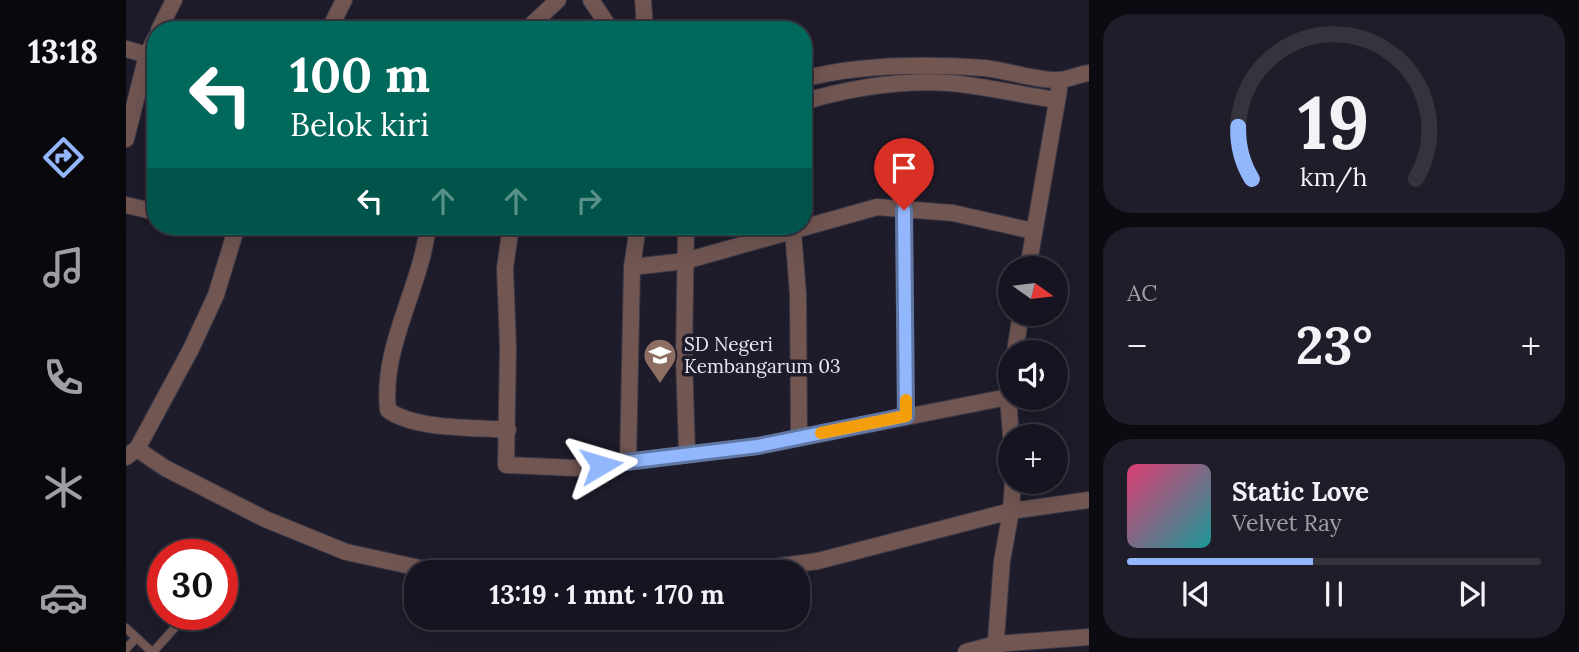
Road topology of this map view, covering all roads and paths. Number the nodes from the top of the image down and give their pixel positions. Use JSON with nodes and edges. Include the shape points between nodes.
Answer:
{"nodes":[{"id":1,"x":174,"y":0,"type":"edge"},
{"id":2,"x":344,"y":0,"type":"edge"},
{"id":3,"x":558,"y":0,"type":"edge"},
{"id":4,"x":591,"y":0,"type":"edge"},
{"id":5,"x":643,"y":0,"type":"edge"},
{"id":6,"x":164,"y":21,"type":"edge"},
{"id":7,"x":333,"y":21,"type":"edge"},
{"id":8,"x":536,"y":21,"type":"edge"},
{"id":9,"x":605,"y":21,"type":"edge"},
{"id":10,"x":644,"y":21,"type":"edge"},
{"id":11,"x":126,"y":49,"type":"edge"},
{"id":12,"x":147,"y":55,"type":"joint"},
{"id":13,"x":1089,"y":73,"type":"edge"},
{"id":14,"x":812,"y":77,"type":"edge"},
{"id":15,"x":1061,"y":80,"type":"junction"},
{"id":16,"x":812,"y":99,"type":"edge"},
{"id":17,"x":1057,"y":100,"type":"junction"},
{"id":18,"x":126,"y":139,"type":"edge"},
{"id":19,"x":126,"y":205,"type":"edge"},
{"id":20,"x":147,"y":210,"type":"edge"},
{"id":21,"x":904,"y":210,"type":"junction"},
{"id":22,"x":812,"y":226,"type":"edge"},
{"id":23,"x":1033,"y":231,"type":"junction"},
{"id":24,"x":235,"y":235,"type":"edge"},
{"id":25,"x":426,"y":235,"type":"edge"},
{"id":26,"x":510,"y":235,"type":"edge"},
{"id":27,"x":637,"y":235,"type":"edge"},
{"id":28,"x":686,"y":235,"type":"edge"},
{"id":29,"x":779,"y":235,"type":"edge"},
{"id":30,"x":793,"y":235,"type":"edge"},
{"id":31,"x":1030,"y":256,"type":"edge"},
{"id":32,"x":685,"y":261,"type":"junction"},
{"id":33,"x":632,"y":267,"type":"junction"},
{"id":34,"x":998,"y":394,"type":"edge"},
{"id":35,"x":906,"y":416,"type":"junction"},
{"id":36,"x":508,"y":430,"type":"junction"},
{"id":37,"x":799,"y":438,"type":"junction"},
{"id":38,"x":132,"y":453,"type":"edge"},
{"id":39,"x":687,"y":453,"type":"junction"},
{"id":40,"x":628,"y":462,"type":"junction"},
{"id":41,"x":1012,"y":494,"type":"edge"},
{"id":42,"x":1089,"y":500,"type":"edge"},
{"id":43,"x":1011,"y":510,"type":"junction"},
{"id":44,"x":810,"y":562,"type":"edge"},
{"id":45,"x":404,"y":565,"type":"edge"},
{"id":46,"x":126,"y":628,"type":"edge"},
{"id":47,"x":172,"y":630,"type":"edge"},
{"id":48,"x":1089,"y":637,"type":"edge"},
{"id":49,"x":135,"y":639,"type":"junction"},
{"id":50,"x":995,"y":648,"type":"edge"},
{"id":51,"x":126,"y":649,"type":"edge"},
{"id":52,"x":152,"y":652,"type":"edge"},
{"id":53,"x":966,"y":652,"type":"edge"}],
"edges":[{"from":1,"to":6,"type":"street"},
{"from":2,"to":7,"type":"street"},
{"from":3,"to":8,"type":"street"},
{"from":4,"to":9,"type":"street"},
{"from":5,"to":10,"type":"street"},
{"from":11,"to":12,"type":"street"},
{"from":12,"to":18,"type":"street"},
{"from":13,"to":15,"type":"street"},
{"from":14,"to":15,"type":"street","via":[[914,65],[989,69]]},
{"from":15,"to":17,"type":"street"},
{"from":16,"to":17,"type":"street","via":[[884,85],[949,83]]},
{"from":17,"to":23,"type":"street"},
{"from":19,"to":20,"type":"street"},
{"from":21,"to":22,"type":"street","via":[[877,207]]},
{"from":21,"to":23,"type":"street","via":[[953,213]]},
{"from":21,"to":35,"type":"street"},
{"from":23,"to":31,"type":"street"},
{"from":24,"to":38,"type":"street","via":[[216,295],[191,349]]},
{"from":25,"to":36,"type":"street","via":[[395,340],[386,391],[388,410],[399,418],[425,423]]},
{"from":26,"to":36,"type":"street","via":[[505,268]]},
{"from":27,"to":33,"type":"street"},
{"from":28,"to":32,"type":"street"},
{"from":29,"to":32,"type":"street"},
{"from":30,"to":37,"type":"street"},
{"from":32,"to":33,"type":"street"},
{"from":32,"to":39,"type":"street"},
{"from":33,"to":40,"type":"street"},
{"from":34,"to":35,"type":"street"},
{"from":35,"to":37,"type":"street"},
{"from":36,"to":40,"type":"street","via":[[506,465],[575,468]]},
{"from":37,"to":39,"type":"street"},
{"from":38,"to":45,"type":"street","via":[[265,519],[346,552]]},
{"from":39,"to":40,"type":"street"},
{"from":41,"to":43,"type":"street"},
{"from":42,"to":43,"type":"street"},
{"from":43,"to":44,"type":"street"},
{"from":43,"to":50,"type":"street"},
{"from":46,"to":49,"type":"lane"},
{"from":47,"to":52,"type":"lane"},
{"from":48,"to":50,"type":"street"},
{"from":49,"to":51,"type":"lane"},
{"from":49,"to":52,"type":"lane"},
{"from":50,"to":53,"type":"street"}]}
